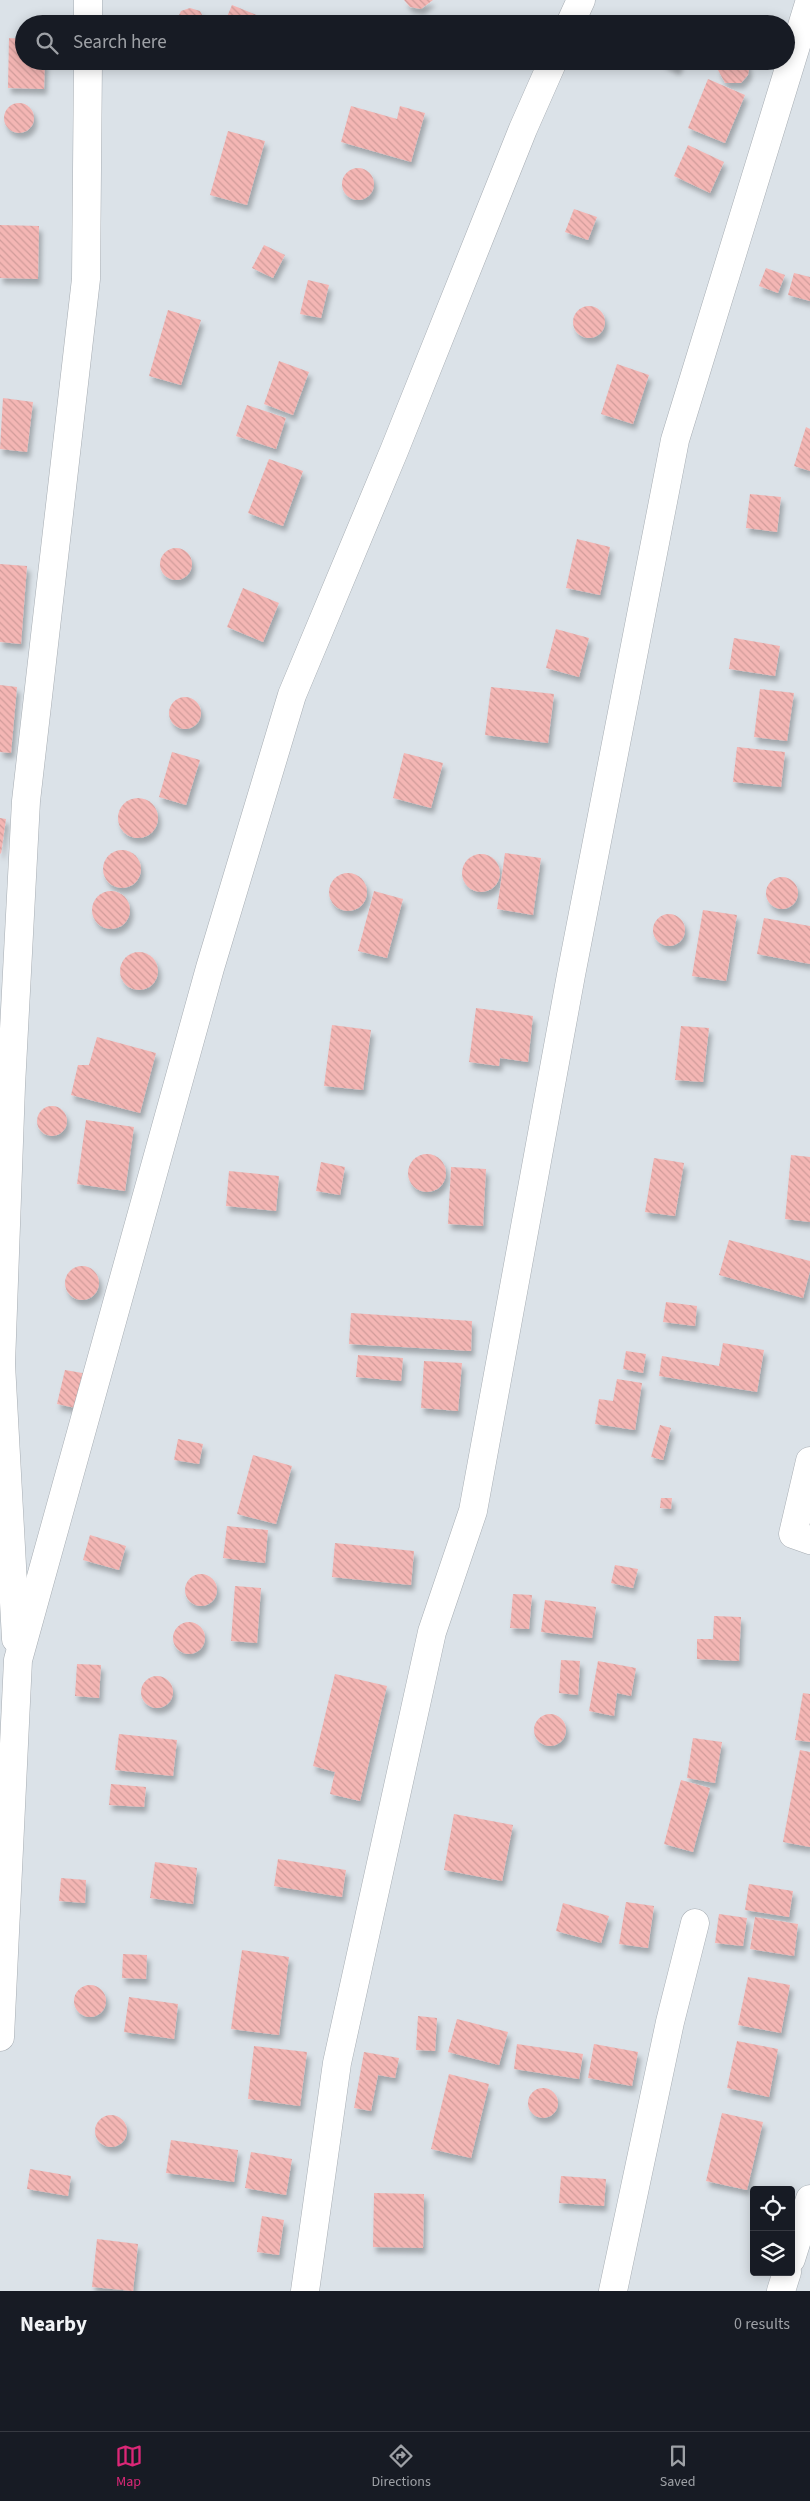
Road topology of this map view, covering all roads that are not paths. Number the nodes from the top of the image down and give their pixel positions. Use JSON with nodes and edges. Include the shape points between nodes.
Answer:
{"nodes":[{"id":1,"x":88,"y":0,"type":"edge"},
{"id":2,"x":581,"y":0,"type":"edge"},
{"id":3,"x":810,"y":0,"type":"edge"},
{"id":4,"x":88,"y":15,"type":"edge"},
{"id":5,"x":574,"y":15,"type":"edge"},
{"id":6,"x":795,"y":48,"type":"edge"},
{"id":7,"x":88,"y":70,"type":"edge"},
{"id":8,"x":550,"y":70,"type":"edge"},
{"id":9,"x":788,"y":70,"type":"edge"},
{"id":10,"x":810,"y":1460,"type":"edge"},
{"id":11,"x":810,"y":1540,"type":"edge"},
{"id":12,"x":18,"y":1660,"type":"junction"},
{"id":13,"x":695,"y":1923,"type":"dead end"},
{"id":14,"x":0,"y":2037,"type":"edge"},
{"id":15,"x":810,"y":2199,"type":"edge"},
{"id":16,"x":795,"y":2246,"type":"edge"},
{"id":17,"x":786,"y":2276,"type":"edge"},
{"id":18,"x":305,"y":2291,"type":"edge"},
{"id":19,"x":613,"y":2291,"type":"edge"},
{"id":20,"x":781,"y":2291,"type":"edge"}],
"edges":[{"from":1,"to":4,"type":"street"},
{"from":2,"to":5,"type":"street"},
{"from":3,"to":6,"type":"street"},
{"from":7,"to":12,"type":"street","via":[[86,279],[26,801],[11,1086],[1,1364]]},
{"from":8,"to":12,"type":"street","via":[[292,695],[208,978]]},
{"from":9,"to":18,"type":"street","via":[[675,440],[473,1511],[432,1632],[337,2063]]},
{"from":10,"to":11,"type":"street","via":[[792,1534]]},
{"from":12,"to":14,"type":"street"},
{"from":13,"to":19,"type":"street","via":[[670,2022]]},
{"from":15,"to":16,"type":"street"},
{"from":17,"to":20,"type":"street"}]}
